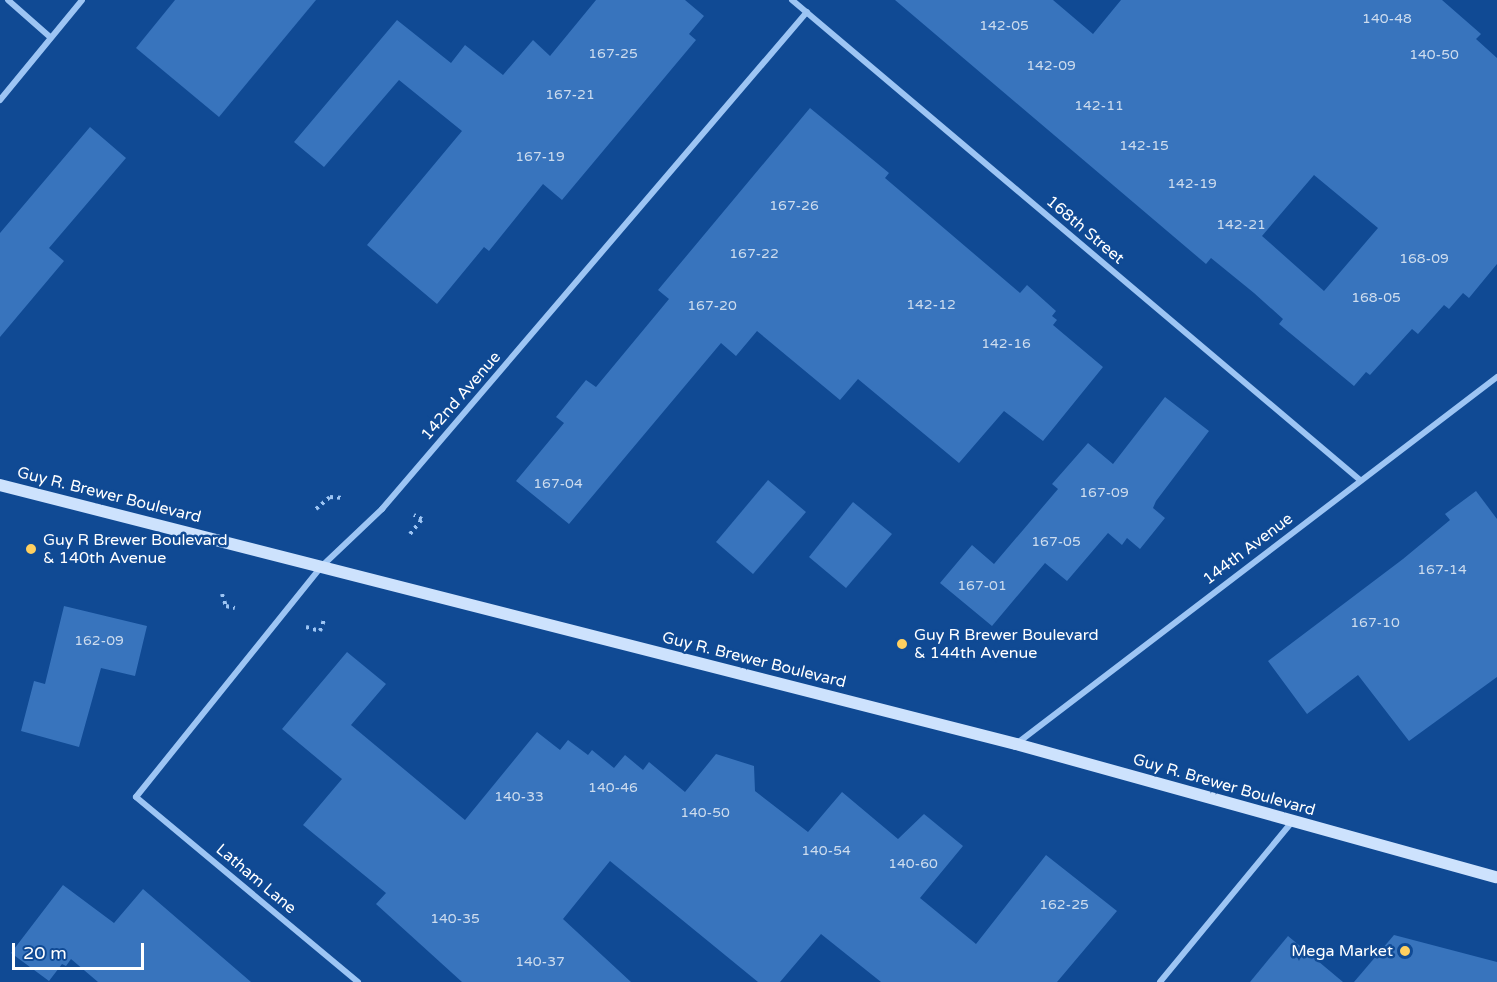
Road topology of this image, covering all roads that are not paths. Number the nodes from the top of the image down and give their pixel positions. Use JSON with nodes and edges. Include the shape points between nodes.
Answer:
{"nodes":[{"id":1,"x":8,"y":0,"type":"edge"},
{"id":2,"x":82,"y":0,"type":"edge"},
{"id":3,"x":792,"y":0,"type":"edge"},
{"id":4,"x":807,"y":12,"type":"junction"},
{"id":5,"x":50,"y":37,"type":"junction"},
{"id":6,"x":0,"y":100,"type":"edge"},
{"id":7,"x":1497,"y":377,"type":"edge"},
{"id":8,"x":1360,"y":480,"type":"junction"},
{"id":9,"x":0,"y":485,"type":"edge"},
{"id":10,"x":322,"y":566,"type":"junction"},
{"id":11,"x":1016,"y":744,"type":"junction"},
{"id":12,"x":136,"y":796,"type":"joint"},
{"id":13,"x":1292,"y":822,"type":"junction"},
{"id":14,"x":1497,"y":877,"type":"edge"},
{"id":15,"x":358,"y":982,"type":"edge"},
{"id":16,"x":1160,"y":982,"type":"edge"}],
"edges":[{"from":1,"to":5,"type":"street"},
{"from":2,"to":5,"type":"street"},
{"from":3,"to":4,"type":"street","name":"168th Street"},
{"from":4,"to":8,"type":"street","name":"168th Street"},
{"from":4,"to":10,"type":"street","name":"142nd Avenue","via":[[382,509]]},
{"from":5,"to":6,"type":"street"},
{"from":7,"to":8,"type":"street","name":"144th Avenue"},
{"from":8,"to":11,"type":"street","name":"144th Avenue"},
{"from":9,"to":10,"type":"main road","name":"Guy R. Brewer Boulevard"},
{"from":10,"to":11,"type":"main road","name":"Guy R. Brewer Boulevard"},
{"from":10,"to":12,"type":"street","name":"142nd Avenue"},
{"from":11,"to":13,"type":"main road","name":"Guy R. Brewer Boulevard"},
{"from":12,"to":15,"type":"street","name":"Latham Lane"},
{"from":13,"to":14,"type":"main road","name":"Guy R. Brewer Boulevard"},
{"from":13,"to":16,"type":"street"}]}
